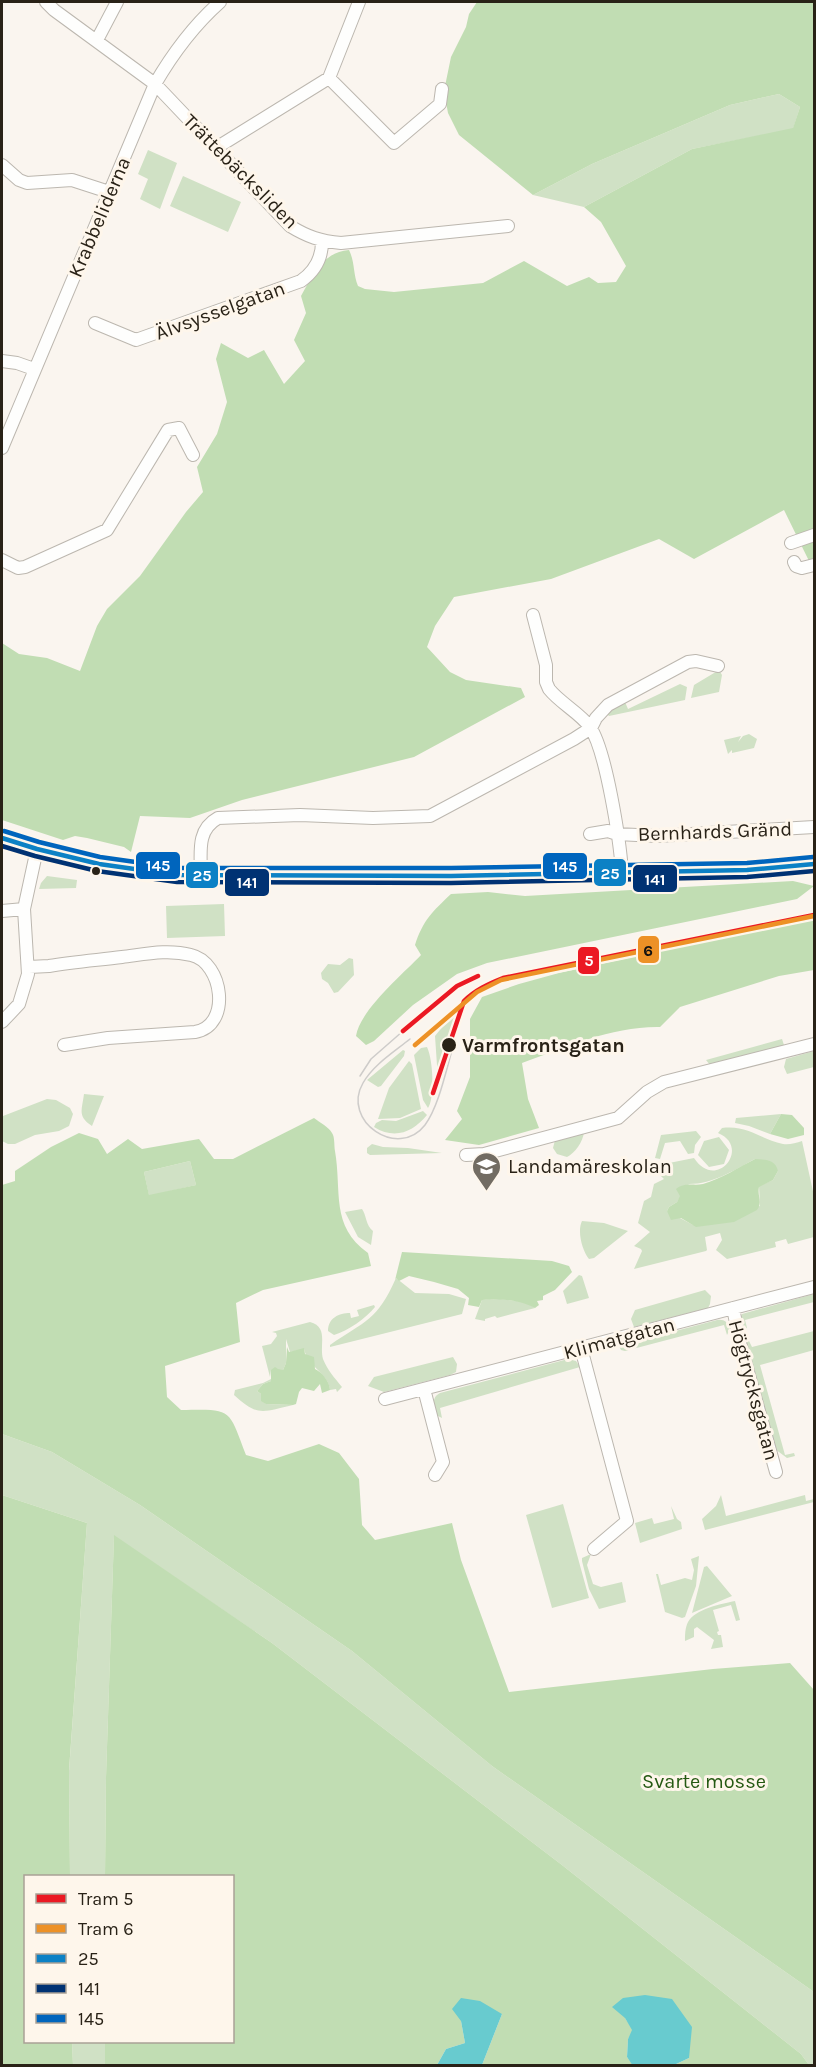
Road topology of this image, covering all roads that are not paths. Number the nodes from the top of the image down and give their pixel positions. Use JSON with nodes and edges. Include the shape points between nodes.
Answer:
{"nodes":[{"id":1,"x":46,"y":2,"type":"edge"},
{"id":2,"x":117,"y":2,"type":"edge"},
{"id":3,"x":220,"y":2,"type":"edge"},
{"id":4,"x":359,"y":2,"type":"edge"},
{"id":5,"x":97,"y":40,"type":"junction"},
{"id":6,"x":329,"y":78,"type":"junction"},
{"id":7,"x":155,"y":84,"type":"junction"},
{"id":8,"x":442,"y":89,"type":"dead end"},
{"id":9,"x":216,"y":148,"type":"junction"},
{"id":10,"x":2,"y":165,"type":"edge"},
{"id":11,"x":109,"y":192,"type":"junction"},
{"id":12,"x":508,"y":226,"type":"dead end"},
{"id":13,"x":322,"y":242,"type":"junction"},
{"id":14,"x":95,"y":322,"type":"dead end"},
{"id":15,"x":2,"y":361,"type":"edge"},
{"id":16,"x":34,"y":369,"type":"junction"},
{"id":17,"x":2,"y":448,"type":"edge"},
{"id":18,"x":193,"y":455,"type":"dead end"},
{"id":19,"x":814,"y":535,"type":"edge"},
{"id":20,"x":791,"y":543,"type":"dead end"},
{"id":21,"x":2,"y":560,"type":"edge"},
{"id":22,"x":794,"y":562,"type":"dead end"},
{"id":23,"x":814,"y":565,"type":"edge"},
{"id":24,"x":532,"y":615,"type":"dead end"},
{"id":25,"x":718,"y":666,"type":"dead end"},
{"id":26,"x":591,"y":728,"type":"junction"},
{"id":27,"x":814,"y":827,"type":"edge"},
{"id":28,"x":590,"y":834,"type":"dead end"},
{"id":29,"x":617,"y":834,"type":"junction"},
{"id":30,"x":2,"y":838,"type":"edge"},
{"id":31,"x":37,"y":849,"type":"junction"},
{"id":32,"x":814,"y":864,"type":"edge"},
{"id":33,"x":622,"y":872,"type":"junction"},
{"id":34,"x":201,"y":876,"type":"junction"},
{"id":35,"x":24,"y":909,"type":"junction"},
{"id":36,"x":2,"y":911,"type":"edge"},
{"id":37,"x":29,"y":967,"type":"junction"},
{"id":38,"x":2,"y":1022,"type":"edge"},
{"id":39,"x":814,"y":1044,"type":"edge"},
{"id":40,"x":64,"y":1045,"type":"dead end"},
{"id":41,"x":466,"y":1155,"type":"dead end"},
{"id":42,"x":814,"y":1287,"type":"edge"},
{"id":43,"x":733,"y":1308,"type":"junction"},
{"id":44,"x":581,"y":1348,"type":"junction"},
{"id":45,"x":424,"y":1389,"type":"junction"},
{"id":46,"x":385,"y":1399,"type":"dead end"},
{"id":47,"x":776,"y":1472,"type":"dead end"},
{"id":48,"x":435,"y":1475,"type":"dead end"},
{"id":49,"x":594,"y":1549,"type":"dead end"}],
"edges":[{"from":1,"to":5,"type":"street","name":"Trättebäcksliden"},
{"from":2,"to":5,"type":"street"},
{"from":3,"to":7,"type":"street","name":"Krabbeliderna","via":[[181,43]]},
{"from":4,"to":6,"type":"street"},
{"from":5,"to":7,"type":"street","name":"Trättebäcksliden"},
{"from":6,"to":8,"type":"street","via":[[394,143],[440,104]]},
{"from":6,"to":9,"type":"street"},
{"from":7,"to":9,"type":"street","name":"Trättebäcksliden"},
{"from":7,"to":11,"type":"street","name":"Krabbeliderna"},
{"from":9,"to":13,"type":"street","name":"Trättebäcksliden","via":[[290,226]]},
{"from":10,"to":11,"type":"street","via":[[27,183],[72,180]]},
{"from":11,"to":16,"type":"street","name":"Krabbeliderna"},
{"from":12,"to":13,"type":"street","name":"Trättebäcksliden"},
{"from":13,"to":14,"type":"street","name":"Älvsysselgatan","via":[[321,258],[301,281],[145,337],[136,340]]},
{"from":15,"to":16,"type":"street"},
{"from":16,"to":17,"type":"street","name":"Krabbeliderna"},
{"from":18,"to":21,"type":"street","via":[[178,428],[168,430],[107,530],[25,567]]},
{"from":19,"to":20,"type":"street"},
{"from":22,"to":23,"type":"street","via":[[802,568]]},
{"from":24,"to":26,"type":"street","via":[[549,689]]},
{"from":25,"to":26,"type":"street","via":[[688,662],[608,705]]},
{"from":26,"to":29,"type":"street","via":[[603,763]]},
{"from":26,"to":34,"type":"street","via":[[427,817],[218,818],[202,834]]},
{"from":27,"to":29,"type":"street","name":"Bernhards Gränd","via":[[657,836]]},
{"from":28,"to":29,"type":"street"},
{"from":29,"to":33,"type":"street","name":"Bernhards Gränd"},
{"from":30,"to":31,"type":"street"},
{"from":31,"to":34,"type":"street","via":[[99,864]]},
{"from":31,"to":35,"type":"street"},
{"from":32,"to":33,"type":"street","via":[[747,870]]},
{"from":33,"to":34,"type":"street"},
{"from":35,"to":36,"type":"street"},
{"from":35,"to":37,"type":"street"},
{"from":37,"to":38,"type":"street","via":[[19,1004]]},
{"from":37,"to":40,"type":"street","via":[[171,951],[195,955],[213,973],[219,1006],[215,1020],[206,1029]]},
{"from":39,"to":41,"type":"street","via":[[664,1082],[618,1118],[484,1154]]},
{"from":42,"to":43,"type":"street","name":"Klimatgatan"},
{"from":43,"to":44,"type":"street","name":"Klimatgatan"},
{"from":43,"to":47,"type":"street","name":"Högtrycksgatan"},
{"from":44,"to":45,"type":"street","name":"Klimatgatan"},
{"from":44,"to":49,"type":"street","via":[[627,1521]]},
{"from":45,"to":46,"type":"street","name":"Klimatgatan"},
{"from":45,"to":48,"type":"street","via":[[443,1462]]}]}
